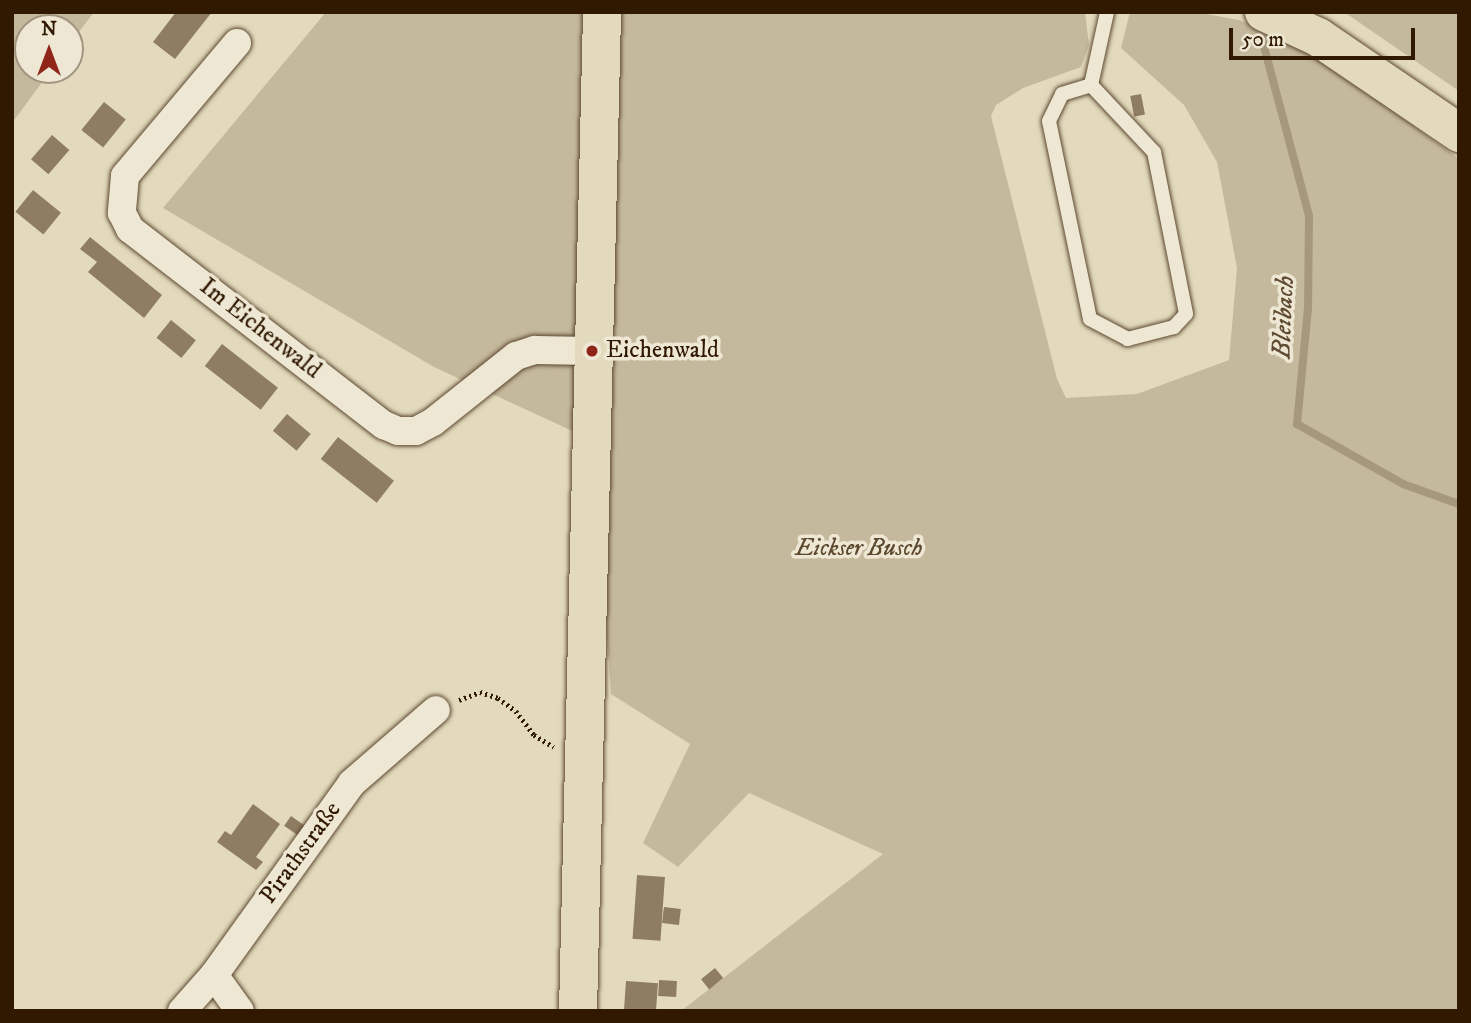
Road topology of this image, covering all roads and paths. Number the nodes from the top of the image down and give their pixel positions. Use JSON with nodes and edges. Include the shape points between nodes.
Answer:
{"nodes":[{"id":1,"x":601,"y":12,"type":"edge"},
{"id":2,"x":1108,"y":12,"type":"edge"},
{"id":3,"x":1264,"y":12,"type":"edge"},
{"id":4,"x":237,"y":43,"type":"dead end"},
{"id":5,"x":1091,"y":85,"type":"junction"},
{"id":6,"x":1459,"y":133,"type":"edge"},
{"id":7,"x":592,"y":351,"type":"junction"},
{"id":8,"x":436,"y":710,"type":"joint"},
{"id":9,"x":584,"y":750,"type":"junction"},
{"id":10,"x":214,"y":975,"type":"junction"},
{"id":11,"x":182,"y":1011,"type":"edge"},
{"id":12,"x":240,"y":1011,"type":"edge"},
{"id":13,"x":578,"y":1011,"type":"edge"}],
"edges":[{"from":1,"to":7,"type":"main road"},
{"from":2,"to":5,"type":"lane"},
{"from":3,"to":6,"type":"main road","via":[[1318,37]]},
{"from":4,"to":7,"type":"street","name":"Im Eichenwald","via":[[125,176],[121,213],[131,229],[384,425],[398,431],[416,431],[433,422],[516,356],[535,350]]},
{"from":5,"to":5,"type":"lane","via":[[1062,94],[1049,121],[1090,319],[1128,339],[1174,327],[1186,314],[1154,152]]},
{"from":7,"to":9,"type":"main road"},
{"from":8,"to":9,"type":"path","via":[[481,692],[516,710],[534,735],[550,746]]},
{"from":8,"to":10,"type":"street","name":"Pirathstraße","via":[[352,783]]},
{"from":9,"to":13,"type":"main road"},
{"from":10,"to":11,"type":"street","name":"Pirathstraße"},
{"from":10,"to":12,"type":"street"}]}
